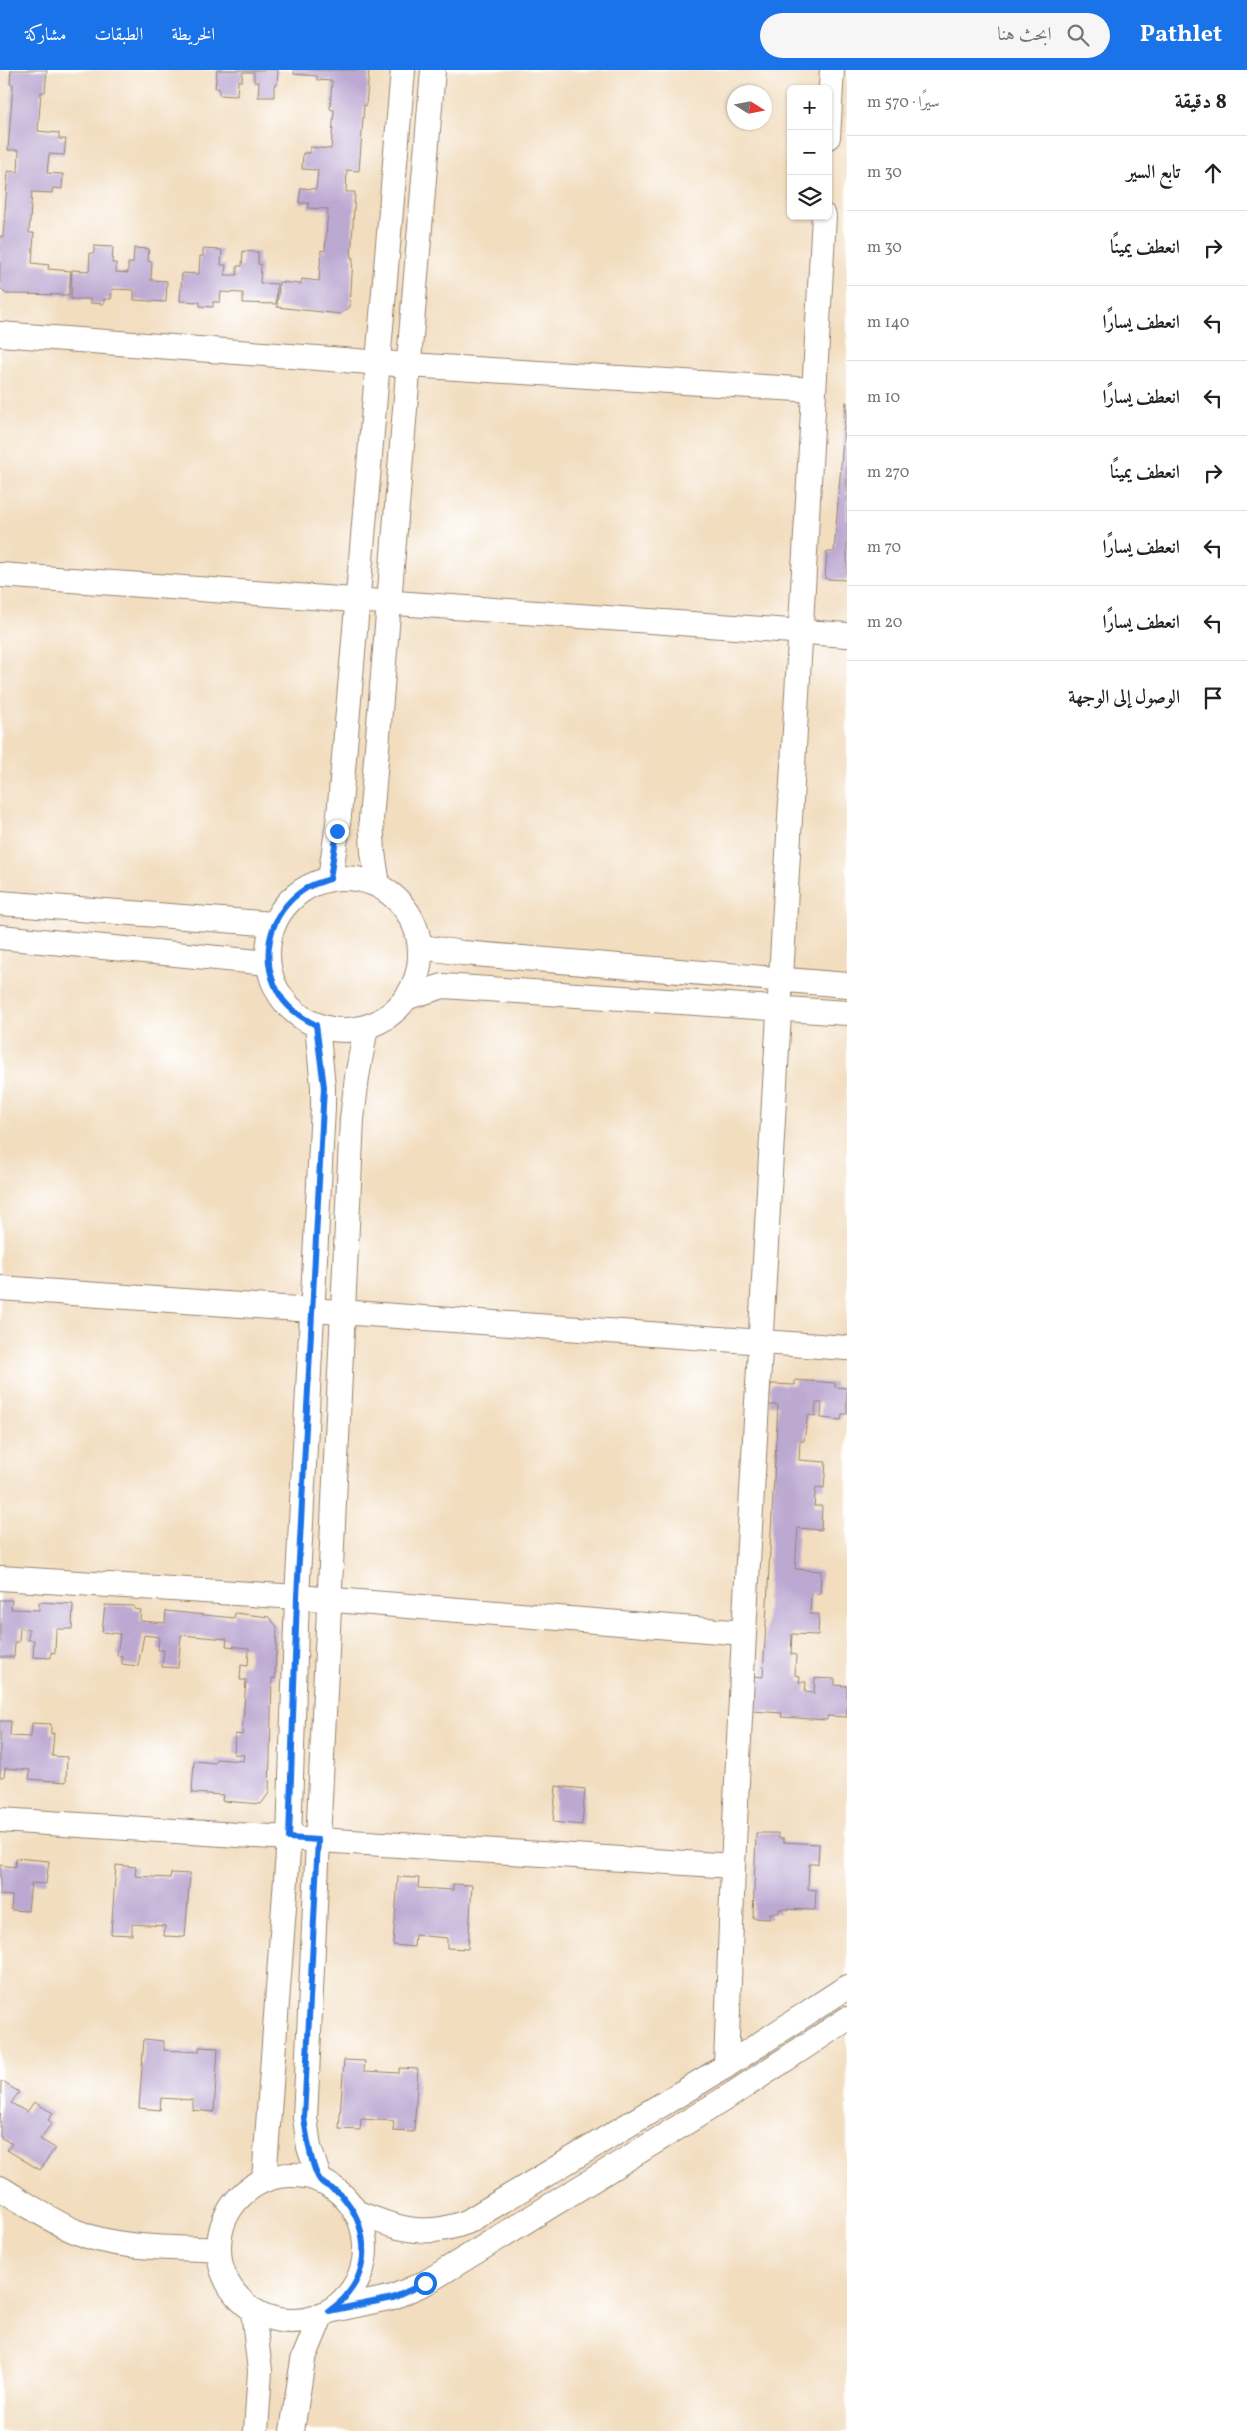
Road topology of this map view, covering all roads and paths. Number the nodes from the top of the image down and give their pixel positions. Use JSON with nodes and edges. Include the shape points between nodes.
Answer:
{"nodes":[{"id":1,"x":403,"y":70,"type":"edge"},
{"id":2,"x":433,"y":70,"type":"edge"},
{"id":3,"x":832,"y":70,"type":"edge"},
{"id":4,"x":828,"y":130,"type":"edge"},
{"id":5,"x":824,"y":220,"type":"edge"},
{"id":6,"x":0,"y":334,"type":"edge"},
{"id":7,"x":377,"y":363,"type":"junction"},
{"id":8,"x":409,"y":365,"type":"junction"},
{"id":9,"x":814,"y":390,"type":"junction"},
{"id":10,"x":0,"y":575,"type":"edge"},
{"id":11,"x":356,"y":600,"type":"junction"},
{"id":12,"x":390,"y":602,"type":"junction"},
{"id":13,"x":800,"y":631,"type":"junction"},
{"id":14,"x":847,"y":635,"type":"edge"},
{"id":15,"x":330,"y":879,"type":"junction"},
{"id":16,"x":378,"y":885,"type":"junction"},
{"id":17,"x":0,"y":903,"type":"edge"},
{"id":18,"x":274,"y":924,"type":"junction"},
{"id":19,"x":0,"y":937,"type":"edge"},
{"id":20,"x":420,"y":947,"type":"junction"},
{"id":21,"x":268,"y":963,"type":"junction"},
{"id":22,"x":780,"y":980,"type":"junction"},
{"id":23,"x":847,"y":985,"type":"edge"},
{"id":24,"x":408,"y":997,"type":"junction"},
{"id":25,"x":779,"y":1009,"type":"junction"},
{"id":26,"x":847,"y":1013,"type":"edge"},
{"id":27,"x":316,"y":1025,"type":"junction"},
{"id":28,"x":366,"y":1027,"type":"junction"},
{"id":29,"x":0,"y":1288,"type":"edge"},
{"id":30,"x":312,"y":1312,"type":"junction"},
{"id":31,"x":343,"y":1313,"type":"junction"},
{"id":32,"x":760,"y":1342,"type":"junction"},
{"id":33,"x":847,"y":1348,"type":"edge"},
{"id":34,"x":0,"y":1578,"type":"edge"},
{"id":35,"x":297,"y":1597,"type":"junction"},
{"id":36,"x":329,"y":1599,"type":"junction"},
{"id":37,"x":744,"y":1633,"type":"junction"},
{"id":38,"x":0,"y":1820,"type":"edge"},
{"id":39,"x":289,"y":1838,"type":"junction"},
{"id":40,"x":318,"y":1840,"type":"junction"},
{"id":41,"x":733,"y":1866,"type":"junction"},
{"id":42,"x":847,"y":1987,"type":"edge"},
{"id":43,"x":847,"y":2019,"type":"edge"},
{"id":44,"x":726,"y":2066,"type":"junction"},
{"id":45,"x":264,"y":2180,"type":"junction"},
{"id":46,"x":320,"y":2181,"type":"junction"},
{"id":47,"x":0,"y":2188,"type":"edge"},
{"id":48,"x":355,"y":2212,"type":"junction"},
{"id":49,"x":218,"y":2250,"type":"junction"},
{"id":50,"x":253,"y":2310,"type":"junction"},
{"id":51,"x":326,"y":2313,"type":"junction"},
{"id":52,"x":256,"y":2431,"type":"edge"},
{"id":53,"x":292,"y":2431,"type":"edge"}],
"edges":[{"from":1,"to":7,"type":"street"},
{"from":2,"to":8,"type":"street"},
{"from":3,"to":4,"type":"street"},
{"from":5,"to":9,"type":"street"},
{"from":6,"to":7,"type":"street"},
{"from":7,"to":8,"type":"street"},
{"from":7,"to":11,"type":"street"},
{"from":8,"to":9,"type":"street"},
{"from":8,"to":12,"type":"street"},
{"from":9,"to":13,"type":"street"},
{"from":10,"to":11,"type":"street"},
{"from":11,"to":12,"type":"street"},
{"from":11,"to":15,"type":"street","via":[[339,816]]},
{"from":12,"to":13,"type":"street"},
{"from":12,"to":16,"type":"street","via":[[371,820]]},
{"from":13,"to":14,"type":"street"},
{"from":13,"to":22,"type":"street"},
{"from":15,"to":16,"type":"street","via":[[354,878]]},
{"from":15,"to":18,"type":"street","via":[[306,888],[287,903]]},
{"from":16,"to":20,"type":"street","via":[[399,900],[414,922]]},
{"from":17,"to":18,"type":"street"},
{"from":18,"to":21,"type":"street"},
{"from":19,"to":21,"type":"street"},
{"from":20,"to":22,"type":"street"},
{"from":20,"to":24,"type":"street","via":[[418,973]]},
{"from":21,"to":27,"type":"street","via":[[284,1001]]},
{"from":22,"to":23,"type":"street"},
{"from":22,"to":25,"type":"street"},
{"from":24,"to":25,"type":"street","via":[[443,986]]},
{"from":24,"to":28,"type":"street","via":[[390,1016]]},
{"from":25,"to":26,"type":"street"},
{"from":25,"to":32,"type":"street"},
{"from":27,"to":28,"type":"street","via":[[341,1030]]},
{"from":27,"to":30,"type":"street","via":[[324,1087]]},
{"from":28,"to":31,"type":"street","via":[[352,1119]]},
{"from":29,"to":30,"type":"street"},
{"from":30,"to":31,"type":"street"},
{"from":30,"to":35,"type":"street"},
{"from":31,"to":32,"type":"street"},
{"from":31,"to":36,"type":"street"},
{"from":32,"to":33,"type":"street"},
{"from":32,"to":37,"type":"street"},
{"from":34,"to":35,"type":"street"},
{"from":35,"to":36,"type":"street"},
{"from":35,"to":39,"type":"street"},
{"from":36,"to":37,"type":"street"},
{"from":36,"to":40,"type":"street"},
{"from":37,"to":41,"type":"street"},
{"from":38,"to":39,"type":"street"},
{"from":39,"to":40,"type":"street"},
{"from":39,"to":45,"type":"street"},
{"from":40,"to":41,"type":"street"},
{"from":40,"to":46,"type":"street","via":[[304,2118]]},
{"from":41,"to":44,"type":"street"},
{"from":42,"to":44,"type":"street"},
{"from":43,"to":51,"type":"street","via":[[734,2093],[425,2283],[393,2298]]},
{"from":44,"to":48,"type":"street","via":[[467,2222],[429,2232],[411,2230]]},
{"from":45,"to":46,"type":"street","via":[[302,2176]]},
{"from":45,"to":49,"type":"street","via":[[245,2192],[231,2208],[221,2228]]},
{"from":46,"to":48,"type":"street","via":[[340,2194]]},
{"from":47,"to":49,"type":"street","via":[[60,2224],[101,2240]]},
{"from":48,"to":51,"type":"street","via":[[363,2234],[358,2278],[346,2296]]},
{"from":49,"to":50,"type":"street","via":[[223,2273],[235,2294]]},
{"from":50,"to":51,"type":"street","via":[[275,2320],[299,2321]]},
{"from":50,"to":52,"type":"street","via":[[260,2371]]},
{"from":51,"to":53,"type":"street","via":[[303,2360]]}]}
